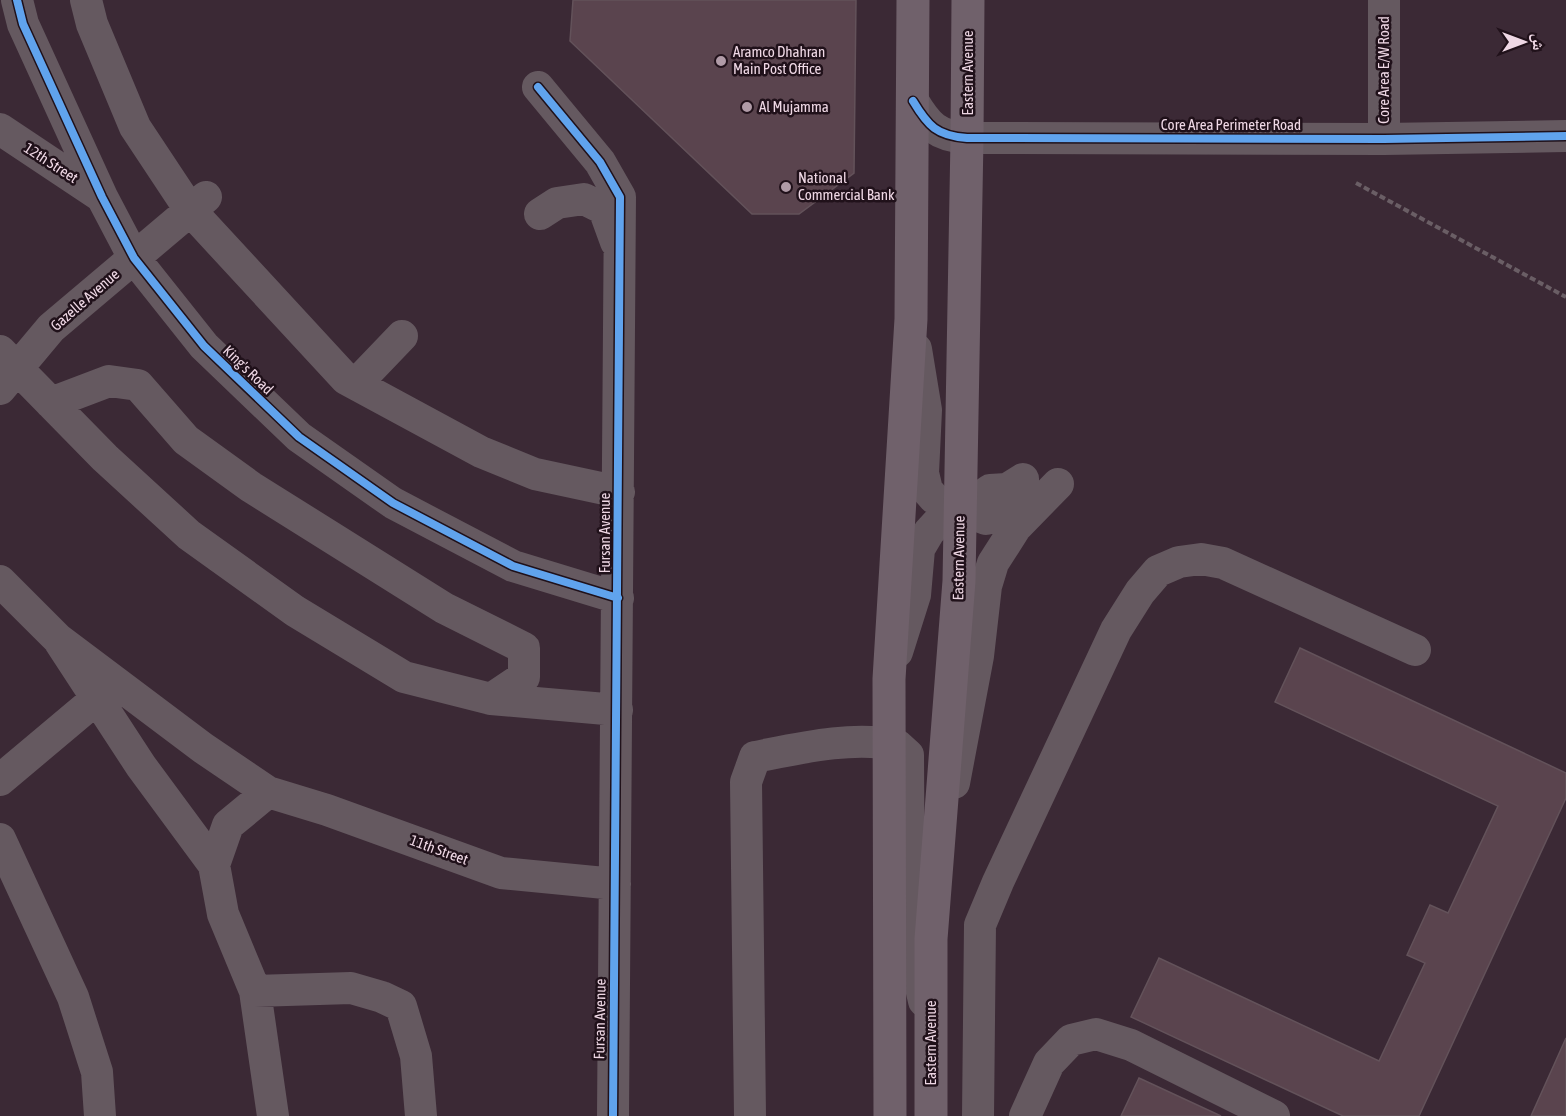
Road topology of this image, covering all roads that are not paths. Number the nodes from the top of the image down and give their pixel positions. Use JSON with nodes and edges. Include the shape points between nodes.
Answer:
{"nodes":[{"id":1,"x":17,"y":0,"type":"edge"},
{"id":2,"x":86,"y":0,"type":"edge"},
{"id":3,"x":913,"y":0,"type":"edge"},
{"id":4,"x":968,"y":0,"type":"edge"},
{"id":5,"x":1384,"y":0,"type":"edge"},
{"id":6,"x":536,"y":100,"type":"dead end"},
{"id":7,"x":913,"y":101,"type":"junction"},
{"id":8,"x":0,"y":129,"type":"edge"},
{"id":9,"x":1566,"y":136,"type":"edge"},
{"id":10,"x":967,"y":138,"type":"junction"},
{"id":11,"x":1384,"y":139,"type":"junction"},
{"id":12,"x":102,"y":197,"type":"junction"},
{"id":13,"x":199,"y":203,"type":"junction"},
{"id":14,"x":540,"y":214,"type":"dead end"},
{"id":15,"x":620,"y":252,"type":"junction"},
{"id":16,"x":134,"y":258,"type":"junction"},
{"id":17,"x":911,"y":319,"type":"junction"},
{"id":18,"x":402,"y":336,"type":"dead end"},
{"id":19,"x":6,"y":369,"type":"edge"},
{"id":20,"x":356,"y":384,"type":"junction"},
{"id":21,"x":51,"y":403,"type":"junction"},
{"id":22,"x":1023,"y":479,"type":"dead end"},
{"id":23,"x":1058,"y":484,"type":"dead end"},
{"id":24,"x":619,"y":492,"type":"junction"},
{"id":25,"x":1035,"y":507,"type":"junction"},
{"id":26,"x":960,"y":511,"type":"junction"},
{"id":27,"x":0,"y":581,"type":"edge"},
{"id":28,"x":618,"y":598,"type":"junction"},
{"id":29,"x":1415,"y":650,"type":"dead end"},
{"id":30,"x":889,"y":680,"type":"junction"},
{"id":31,"x":106,"y":690,"type":"junction"},
{"id":32,"x":491,"y":699,"type":"junction"},
{"id":33,"x":617,"y":710,"type":"junction"},
{"id":34,"x":888,"y":743,"type":"junction"},
{"id":35,"x":0,"y":780,"type":"edge"},
{"id":36,"x":268,"y":792,"type":"junction"},
{"id":37,"x":0,"y":839,"type":"edge"},
{"id":38,"x":938,"y":858,"type":"junction"},
{"id":39,"x":214,"y":865,"type":"junction"},
{"id":40,"x":615,"y":884,"type":"junction"},
{"id":41,"x":255,"y":991,"type":"junction"},
{"id":42,"x":931,"y":1031,"type":"junction"},
{"id":43,"x":100,"y":1116,"type":"edge"},
{"id":44,"x":273,"y":1116,"type":"edge"},
{"id":45,"x":421,"y":1116,"type":"edge"},
{"id":46,"x":613,"y":1116,"type":"edge"},
{"id":47,"x":750,"y":1116,"type":"edge"},
{"id":48,"x":890,"y":1116,"type":"edge"},
{"id":49,"x":931,"y":1116,"type":"edge"},
{"id":50,"x":978,"y":1116,"type":"edge"},
{"id":51,"x":1025,"y":1116,"type":"edge"},
{"id":52,"x":1274,"y":1116,"type":"edge"}],
"edges":[{"from":1,"to":12,"type":"street","name":"King's Road","via":[[23,24]]},
{"from":2,"to":13,"type":"street","via":[[92,24],[135,127]]},
{"from":3,"to":7,"type":"main road"},
{"from":4,"to":10,"type":"main road","name":"Eastern Avenue"},
{"from":5,"to":11,"type":"street","name":"Core Area E/W Road"},
{"from":6,"to":15,"type":"street","name":"Fursan Avenue","via":[[600,162],[620,197]]},
{"from":7,"to":10,"type":"street","name":"Core Area Perimeter Road","via":[[925,121],[940,133]]},
{"from":7,"to":17,"type":"main road"},
{"from":8,"to":12,"type":"street","name":"12th Street"},
{"from":9,"to":11,"type":"street","name":"Core Area Perimeter Road"},
{"from":10,"to":11,"type":"street","name":"Core Area Perimeter Road"},
{"from":10,"to":26,"type":"main road","name":"Eastern Avenue"},
{"from":12,"to":16,"type":"street","name":"King's Road"},
{"from":13,"to":16,"type":"street","name":"Gazelle Avenue"},
{"from":13,"to":20,"type":"street","via":[[346,379]]},
{"from":14,"to":15,"type":"street","via":[[557,203],[584,199],[604,209]]},
{"from":15,"to":24,"type":"street","name":"Fursan Avenue"},
{"from":16,"to":19,"type":"street","name":"Gazelle Avenue"},
{"from":16,"to":28,"type":"street","name":"King's Road","via":[[204,346],[299,437],[393,503],[513,566]]},
{"from":17,"to":26,"type":"street","via":[[926,410],[923,473],[927,490]]},
{"from":17,"to":30,"type":"main road"},
{"from":18,"to":20,"type":"street"},
{"from":19,"to":21,"type":"street"},
{"from":20,"to":24,"type":"street","via":[[481,452],[535,474]]},
{"from":21,"to":32,"type":"street","via":[[189,535],[295,611],[404,677]]},
{"from":21,"to":32,"type":"street","via":[[109,381],[138,385],[186,440],[251,487],[444,608],[524,648],[524,677]]},
{"from":22,"to":26,"type":"street","via":[[1007,489],[990,490]]},
{"from":23,"to":25,"type":"street"},
{"from":24,"to":28,"type":"street","name":"Fursan Avenue"},
{"from":25,"to":26,"type":"street","via":[[986,519]]},
{"from":25,"to":38,"type":"street","via":[[1005,541],[986,586],[964,739]]},
{"from":26,"to":30,"type":"street","via":[[940,520],[919,549],[915,595]]},
{"from":26,"to":38,"type":"main road","name":"Eastern Avenue","via":[[959,581]]},
{"from":27,"to":31,"type":"street","name":"11th Street"},
{"from":28,"to":33,"type":"street","name":"Fursan Avenue"},
{"from":29,"to":50,"type":"street","via":[[1223,563],[1202,559],[1179,562],[1158,571],[1116,630],[980,925]]},
{"from":30,"to":34,"type":"main road"},
{"from":31,"to":35,"type":"street"},
{"from":31,"to":36,"type":"street","name":"11th Street"},
{"from":31,"to":39,"type":"street","name":"11th Street","via":[[141,766]]},
{"from":32,"to":33,"type":"street"},
{"from":33,"to":40,"type":"street","name":"Fursan Avenue"},
{"from":34,"to":42,"type":"street","via":[[904,749],[908,755],[909,935]]},
{"from":34,"to":47,"type":"street","via":[[819,745],[755,757],[746,782]]},
{"from":34,"to":48,"type":"main road"},
{"from":36,"to":39,"type":"street","name":"11th Street","via":[[228,825]]},
{"from":36,"to":40,"type":"street","name":"11th Street","via":[[501,873]]},
{"from":37,"to":43,"type":"street","via":[[73,997],[97,1072]]},
{"from":38,"to":42,"type":"main road","name":"Eastern Avenue"},
{"from":39,"to":41,"type":"street","name":"11th Street","via":[[223,914]]},
{"from":40,"to":46,"type":"street","name":"Fursan Avenue"},
{"from":41,"to":44,"type":"street","name":"11th Street"},
{"from":41,"to":45,"type":"street","via":[[351,988],[401,1006],[417,1056]]},
{"from":42,"to":49,"type":"main road","name":"Eastern Avenue"},
{"from":51,"to":52,"type":"street","via":[[1049,1063],[1071,1040],[1096,1034],[1131,1045]]}]}
